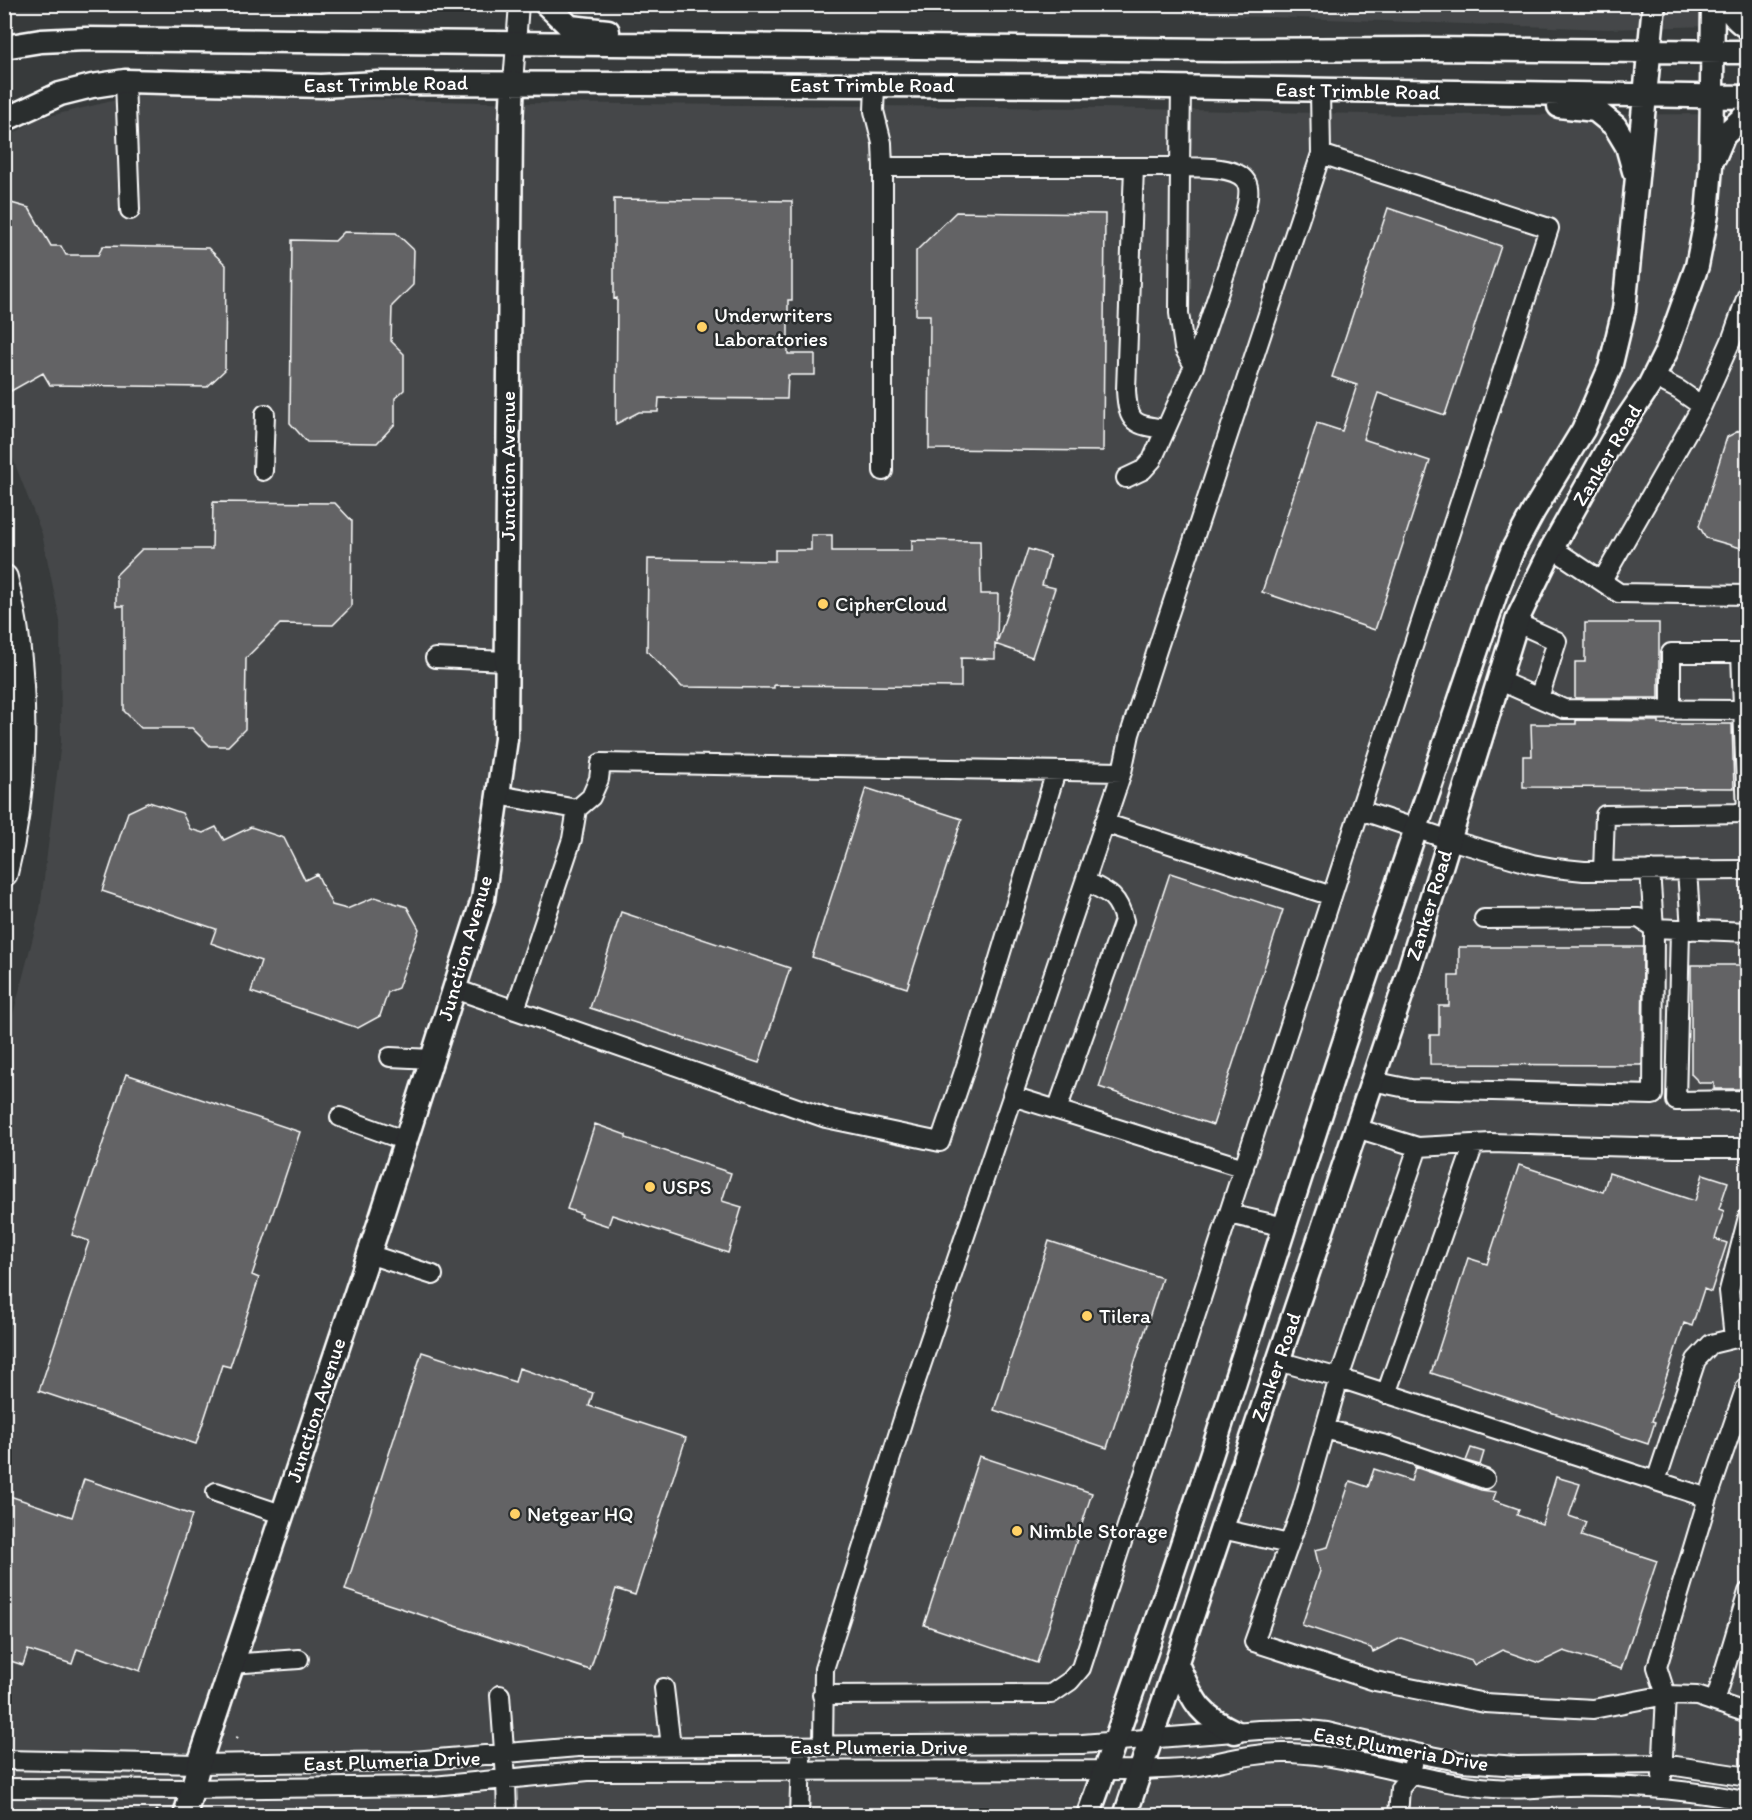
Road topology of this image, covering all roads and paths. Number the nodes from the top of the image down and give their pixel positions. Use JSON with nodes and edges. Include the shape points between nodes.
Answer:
{"nodes":[{"id":1,"x":519,"y":4,"type":"edge"},
{"id":2,"x":546,"y":4,"type":"edge"},
{"id":3,"x":1654,"y":4,"type":"edge"},
{"id":4,"x":1713,"y":4,"type":"edge"},
{"id":5,"x":1727,"y":4,"type":"edge"},
{"id":6,"x":1748,"y":28,"type":"edge"},
{"id":7,"x":516,"y":43,"type":"junction"},
{"id":8,"x":723,"y":45,"type":"junction"},
{"id":9,"x":4,"y":47,"type":"edge"},
{"id":10,"x":1649,"y":51,"type":"junction"},
{"id":11,"x":1712,"y":51,"type":"junction"},
{"id":12,"x":1748,"y":52,"type":"edge"},
{"id":13,"x":125,"y":81,"type":"junction"},
{"id":14,"x":513,"y":83,"type":"junction"},
{"id":15,"x":875,"y":85,"type":"junction"},
{"id":16,"x":1181,"y":87,"type":"junction"},
{"id":17,"x":1320,"y":90,"type":"junction"},
{"id":18,"x":1459,"y":93,"type":"junction"},
{"id":19,"x":1644,"y":94,"type":"junction"},
{"id":20,"x":1712,"y":96,"type":"junction"},
{"id":21,"x":1748,"y":97,"type":"edge"},
{"id":22,"x":1748,"y":113,"type":"edge"},
{"id":23,"x":4,"y":120,"type":"edge"},
{"id":24,"x":1322,"y":153,"type":"junction"},
{"id":25,"x":1711,"y":166,"type":"junction"},
{"id":26,"x":884,"y":167,"type":"junction"},
{"id":27,"x":1134,"y":167,"type":"junction"},
{"id":28,"x":1180,"y":167,"type":"junction"},
{"id":29,"x":1637,"y":188,"type":"junction"},
{"id":30,"x":130,"y":210,"type":"dead end"},
{"id":31,"x":1748,"y":293,"type":"edge"},
{"id":32,"x":1194,"y":366,"type":"junction"},
{"id":33,"x":1654,"y":377,"type":"junction"},
{"id":34,"x":1702,"y":406,"type":"junction"},
{"id":35,"x":265,"y":414,"type":"dead end"},
{"id":36,"x":1166,"y":429,"type":"junction"},
{"id":37,"x":263,"y":471,"type":"dead end"},
{"id":38,"x":883,"y":471,"type":"dead end"},
{"id":39,"x":1126,"y":478,"type":"dead end"},
{"id":40,"x":1552,"y":548,"type":"junction"},
{"id":41,"x":4,"y":578,"type":"edge"},
{"id":42,"x":1602,"y":581,"type":"junction"},
{"id":43,"x":1748,"y":595,"type":"edge"},
{"id":44,"x":1517,"y":623,"type":"junction"},
{"id":45,"x":1744,"y":654,"type":"edge"},
{"id":46,"x":435,"y":658,"type":"dead end"},
{"id":47,"x":507,"y":661,"type":"junction"},
{"id":48,"x":1500,"y":681,"type":"junction"},
{"id":49,"x":1539,"y":698,"type":"junction"},
{"id":50,"x":1671,"y":710,"type":"junction"},
{"id":51,"x":1743,"y":710,"type":"junction"},
{"id":52,"x":1056,"y":771,"type":"junction"},
{"id":53,"x":1122,"y":772,"type":"junction"},
{"id":54,"x":498,"y":795,"type":"junction"},
{"id":55,"x":577,"y":809,"type":"junction"},
{"id":56,"x":1360,"y":810,"type":"junction"},
{"id":57,"x":1747,"y":813,"type":"edge"},
{"id":58,"x":1104,"y":823,"type":"junction"},
{"id":59,"x":1748,"y":823,"type":"edge"},
{"id":60,"x":1416,"y":828,"type":"junction"},
{"id":61,"x":1450,"y":840,"type":"junction"},
{"id":62,"x":1650,"y":870,"type":"junction"},
{"id":63,"x":1688,"y":870,"type":"junction"},
{"id":64,"x":1748,"y":870,"type":"edge"},
{"id":65,"x":1603,"y":871,"type":"junction"},
{"id":66,"x":4,"y":873,"type":"edge"},
{"id":67,"x":1085,"y":880,"type":"junction"},
{"id":68,"x":1332,"y":896,"type":"junction"},
{"id":69,"x":1484,"y":919,"type":"dead end"},
{"id":70,"x":1654,"y":928,"type":"junction"},
{"id":71,"x":1686,"y":929,"type":"junction"},
{"id":72,"x":1748,"y":932,"type":"edge"},
{"id":73,"x":455,"y":989,"type":"junction"},
{"id":74,"x":514,"y":1010,"type":"junction"},
{"id":75,"x":390,"y":1057,"type":"dead end"},
{"id":76,"x":432,"y":1059,"type":"junction"},
{"id":77,"x":1372,"y":1081,"type":"junction"},
{"id":78,"x":1012,"y":1096,"type":"junction"},
{"id":79,"x":1748,"y":1100,"type":"edge"},
{"id":80,"x":1057,"y":1110,"type":"junction"},
{"id":81,"x":340,"y":1117,"type":"dead end"},
{"id":82,"x":1356,"y":1128,"type":"junction"},
{"id":83,"x":406,"y":1141,"type":"junction"},
{"id":84,"x":1474,"y":1144,"type":"junction"},
{"id":85,"x":1418,"y":1147,"type":"junction"},
{"id":86,"x":1748,"y":1148,"type":"edge"},
{"id":87,"x":1244,"y":1168,"type":"junction"},
{"id":88,"x":1229,"y":1214,"type":"junction"},
{"id":89,"x":1748,"y":1217,"type":"edge"},
{"id":90,"x":1285,"y":1227,"type":"junction"},
{"id":91,"x":368,"y":1254,"type":"junction"},
{"id":92,"x":433,"y":1275,"type":"dead end"},
{"id":93,"x":1741,"y":1337,"type":"edge"},
{"id":94,"x":1278,"y":1361,"type":"junction"},
{"id":95,"x":1339,"y":1378,"type":"junction"},
{"id":96,"x":1746,"y":1387,"type":"edge"},
{"id":97,"x":1386,"y":1394,"type":"junction"},
{"id":98,"x":1325,"y":1429,"type":"junction"},
{"id":99,"x":1485,"y":1479,"type":"dead end"},
{"id":100,"x":1656,"y":1481,"type":"junction"},
{"id":101,"x":216,"y":1491,"type":"dead end"},
{"id":102,"x":1708,"y":1498,"type":"junction"},
{"id":103,"x":281,"y":1514,"type":"junction"},
{"id":104,"x":1222,"y":1529,"type":"junction"},
{"id":105,"x":1289,"y":1544,"type":"junction"},
{"id":106,"x":1748,"y":1592,"type":"edge"},
{"id":107,"x":299,"y":1659,"type":"dead end"},
{"id":108,"x":231,"y":1664,"type":"junction"},
{"id":109,"x":1177,"y":1664,"type":"junction"},
{"id":110,"x":664,"y":1688,"type":"dead end"},
{"id":111,"x":500,"y":1695,"type":"dead end"},
{"id":112,"x":822,"y":1695,"type":"junction"},
{"id":113,"x":1666,"y":1695,"type":"junction"},
{"id":114,"x":1714,"y":1702,"type":"junction"},
{"id":115,"x":1748,"y":1713,"type":"edge"},
{"id":116,"x":1235,"y":1732,"type":"junction"},
{"id":117,"x":1152,"y":1738,"type":"junction"},
{"id":118,"x":1117,"y":1740,"type":"junction"},
{"id":119,"x":801,"y":1745,"type":"junction"},
{"id":120,"x":823,"y":1745,"type":"junction"},
{"id":121,"x":671,"y":1746,"type":"junction"},
{"id":122,"x":505,"y":1753,"type":"junction"},
{"id":123,"x":1416,"y":1753,"type":"junction"},
{"id":124,"x":4,"y":1760,"type":"edge"},
{"id":125,"x":199,"y":1764,"type":"junction"},
{"id":126,"x":1663,"y":1764,"type":"junction"},
{"id":127,"x":801,"y":1770,"type":"junction"},
{"id":128,"x":1105,"y":1770,"type":"junction"},
{"id":129,"x":1141,"y":1770,"type":"junction"},
{"id":130,"x":1411,"y":1775,"type":"junction"},
{"id":131,"x":1748,"y":1777,"type":"edge"},
{"id":132,"x":506,"y":1778,"type":"junction"},
{"id":133,"x":4,"y":1788,"type":"edge"},
{"id":134,"x":191,"y":1789,"type":"junction"},
{"id":135,"x":1660,"y":1789,"type":"junction"},
{"id":136,"x":1748,"y":1802,"type":"edge"},
{"id":137,"x":185,"y":1815,"type":"edge"},
{"id":138,"x":507,"y":1815,"type":"edge"},
{"id":139,"x":799,"y":1815,"type":"edge"},
{"id":140,"x":1088,"y":1815,"type":"edge"},
{"id":141,"x":1125,"y":1815,"type":"edge"},
{"id":142,"x":1398,"y":1815,"type":"edge"}],
"edges":[{"from":1,"to":7,"type":"street","name":"Junction Avenue"},
{"from":2,"to":8,"type":"main road","via":[[570,27]]},
{"from":3,"to":10,"type":"main road","name":"Zanker Road"},
{"from":4,"to":11,"type":"main road","name":"Zanker Road"},
{"from":5,"to":6,"type":"main road"},
{"from":7,"to":8,"type":"main road","name":"East Trimble Road"},
{"from":7,"to":9,"type":"main road","name":"East Trimble Road","via":[[86,39]]},
{"from":7,"to":14,"type":"street","name":"Junction Avenue"},
{"from":8,"to":10,"type":"main road","name":"East Trimble Road"},
{"from":10,"to":11,"type":"main road","name":"East Trimble Road"},
{"from":10,"to":19,"type":"main road","name":"Zanker Road"},
{"from":11,"to":12,"type":"main road","name":"East Trimble Road"},
{"from":11,"to":20,"type":"main road","name":"Zanker Road"},
{"from":13,"to":14,"type":"main road","name":"East Trimble Road","via":[[321,86]]},
{"from":13,"to":23,"type":"main road","name":"East Trimble Road","via":[[60,94]]},
{"from":13,"to":30,"type":"street"},
{"from":14,"to":15,"type":"main road","name":"East Trimble Road"},
{"from":14,"to":47,"type":"main road","name":"Junction Avenue"},
{"from":15,"to":16,"type":"main road","name":"East Trimble Road"},
{"from":15,"to":26,"type":"street","via":[[874,111]]},
{"from":16,"to":17,"type":"main road","name":"East Trimble Road"},
{"from":16,"to":28,"type":"street"},
{"from":17,"to":18,"type":"main road","name":"East Trimble Road"},
{"from":17,"to":24,"type":"street"},
{"from":18,"to":19,"type":"main road","name":"East Trimble Road"},
{"from":18,"to":29,"type":"main road","via":[[1595,110],[1615,126],[1627,146]]},
{"from":19,"to":20,"type":"main road","name":"East Trimble Road"},
{"from":19,"to":29,"type":"main road","name":"Zanker Road"},
{"from":20,"to":21,"type":"main road","name":"East Trimble Road"},
{"from":20,"to":25,"type":"main road","name":"Zanker Road"},
{"from":22,"to":25,"type":"main road","via":[[1724,135]]},
{"from":24,"to":53,"type":"street","via":[[1133,724]]},
{"from":24,"to":56,"type":"street","via":[[1549,228]]},
{"from":25,"to":33,"type":"main road","name":"Zanker Road","via":[[1697,266]]},
{"from":26,"to":27,"type":"street"},
{"from":26,"to":38,"type":"street"},
{"from":27,"to":28,"type":"street"},
{"from":27,"to":36,"type":"street","via":[[1127,409],[1141,426]]},
{"from":28,"to":32,"type":"street","via":[[1179,313],[1184,348]]},
{"from":28,"to":32,"type":"street","via":[[1230,170],[1244,178],[1249,196]]},
{"from":29,"to":60,"type":"main road","name":"Zanker Road","via":[[1624,310],[1610,368],[1583,430],[1513,549]]},
{"from":31,"to":34,"type":"street"},
{"from":32,"to":36,"type":"street"},
{"from":33,"to":34,"type":"street"},
{"from":33,"to":40,"type":"main road","name":"Zanker Road","via":[[1612,441]]},
{"from":34,"to":42,"type":"street"},
{"from":35,"to":37,"type":"street"},
{"from":36,"to":39,"type":"street","via":[[1152,460],[1143,470]]},
{"from":40,"to":42,"type":"street"},
{"from":40,"to":44,"type":"main road","name":"Zanker Road"},
{"from":41,"to":66,"type":"highway","via":[[16,639],[21,700],[18,794]]},
{"from":42,"to":43,"type":"street","via":[[1619,593]]},
{"from":44,"to":48,"type":"main road","name":"Zanker Road"},
{"from":44,"to":49,"type":"street","via":[[1557,641]]},
{"from":45,"to":50,"type":"street","via":[[1671,653]]},
{"from":45,"to":51,"type":"street"},
{"from":46,"to":47,"type":"street"},
{"from":47,"to":54,"type":"main road","name":"Junction Avenue","via":[[507,739]]},
{"from":48,"to":49,"type":"street"},
{"from":48,"to":61,"type":"main road","name":"Zanker Road"},
{"from":49,"to":50,"type":"street","via":[[1564,709]]},
{"from":50,"to":51,"type":"street"},
{"from":51,"to":57,"type":"street"},
{"from":52,"to":53,"type":"street"},
{"from":52,"to":55,"type":"street","via":[[601,763],[591,797]]},
{"from":52,"to":74,"type":"street","via":[[970,1054],[939,1142],[826,1118]]},
{"from":53,"to":58,"type":"street"},
{"from":54,"to":55,"type":"street"},
{"from":54,"to":73,"type":"main road","name":"Junction Avenue","via":[[483,899]]},
{"from":55,"to":74,"type":"street","via":[[572,839]]},
{"from":56,"to":60,"type":"street"},
{"from":56,"to":68,"type":"street"},
{"from":57,"to":59,"type":"street"},
{"from":57,"to":65,"type":"street","via":[[1605,815]]},
{"from":58,"to":67,"type":"street"},
{"from":58,"to":68,"type":"street"},
{"from":60,"to":61,"type":"street"},
{"from":60,"to":90,"type":"main road","name":"Zanker Road"},
{"from":61,"to":65,"type":"street","via":[[1532,864]]},
{"from":61,"to":77,"type":"main road","name":"Zanker Road"},
{"from":62,"to":63,"type":"street"},
{"from":62,"to":65,"type":"street"},
{"from":62,"to":70,"type":"street"},
{"from":63,"to":64,"type":"street"},
{"from":63,"to":71,"type":"street"},
{"from":67,"to":78,"type":"street"},
{"from":67,"to":80,"type":"street","via":[[1119,903],[1124,921]]},
{"from":68,"to":87,"type":"street"},
{"from":69,"to":70,"type":"street","via":[[1639,918]]},
{"from":70,"to":71,"type":"street"},
{"from":70,"to":77,"type":"street","via":[[1653,1095],[1411,1089]]},
{"from":71,"to":72,"type":"street"},
{"from":71,"to":79,"type":"street","via":[[1676,1101]]},
{"from":73,"to":74,"type":"street"},
{"from":73,"to":76,"type":"main road","name":"Junction Avenue"},
{"from":75,"to":76,"type":"street"},
{"from":76,"to":83,"type":"main road","name":"Junction Avenue"},
{"from":77,"to":82,"type":"main road","name":"Zanker Road"},
{"from":78,"to":80,"type":"street"},
{"from":78,"to":112,"type":"street","via":[[874,1511],[824,1669]]},
{"from":80,"to":87,"type":"street"},
{"from":81,"to":83,"type":"street"},
{"from":82,"to":85,"type":"street"},
{"from":82,"to":94,"type":"main road","name":"Zanker Road"},
{"from":83,"to":91,"type":"main road","name":"Junction Avenue"},
{"from":84,"to":85,"type":"street"},
{"from":84,"to":86,"type":"street"},
{"from":84,"to":97,"type":"street"},
{"from":85,"to":95,"type":"street"},
{"from":87,"to":88,"type":"street"},
{"from":88,"to":90,"type":"street"},
{"from":88,"to":112,"type":"street","via":[[1081,1668],[1052,1694]]},
{"from":89,"to":93,"type":"street","via":[[1729,1291]]},
{"from":90,"to":118,"type":"main road","name":"Zanker Road"},
{"from":91,"to":92,"type":"street"},
{"from":91,"to":103,"type":"main road","name":"Junction Avenue"},
{"from":93,"to":100,"type":"street","via":[[1711,1344],[1696,1360]]},
{"from":94,"to":95,"type":"street"},
{"from":94,"to":104,"type":"main road","name":"Zanker Road"},
{"from":95,"to":97,"type":"street"},
{"from":95,"to":98,"type":"street"},
{"from":96,"to":102,"type":"street"},
{"from":97,"to":100,"type":"street"},
{"from":98,"to":99,"type":"street"},
{"from":98,"to":105,"type":"street"},
{"from":100,"to":102,"type":"street"},
{"from":101,"to":103,"type":"street"},
{"from":102,"to":113,"type":"street","via":[[1657,1667]]},
{"from":103,"to":108,"type":"main road","name":"Junction Avenue"},
{"from":104,"to":105,"type":"street"},
{"from":104,"to":109,"type":"main road","name":"Zanker Road"},
{"from":105,"to":113,"type":"street","via":[[1254,1642],[1375,1681],[1485,1703],[1593,1709]]},
{"from":106,"to":114,"type":"street"},
{"from":107,"to":108,"type":"street"},
{"from":108,"to":125,"type":"main road","name":"Junction Avenue"},
{"from":109,"to":116,"type":"main road","via":[[1203,1712]]},
{"from":109,"to":117,"type":"main road","name":"Zanker Road"},
{"from":110,"to":121,"type":"street"},
{"from":111,"to":122,"type":"street"},
{"from":112,"to":120,"type":"street"},
{"from":113,"to":114,"type":"street","via":[[1697,1696]]},
{"from":113,"to":126,"type":"street"},
{"from":114,"to":115,"type":"street"},
{"from":116,"to":117,"type":"street","name":"East Plumeria Drive"},
{"from":116,"to":123,"type":"street","name":"East Plumeria Drive","via":[[1327,1732]]},
{"from":117,"to":118,"type":"street","name":"East Plumeria Drive"},
{"from":117,"to":129,"type":"main road","name":"Zanker Road"},
{"from":118,"to":120,"type":"street","name":"East Plumeria Drive"},
{"from":118,"to":128,"type":"main road","name":"Zanker Road"},
{"from":119,"to":120,"type":"street","name":"East Plumeria Drive"},
{"from":119,"to":121,"type":"street","name":"East Plumeria Drive"},
{"from":119,"to":127,"type":"street"},
{"from":121,"to":122,"type":"street","name":"East Plumeria Drive"},
{"from":122,"to":125,"type":"street","name":"East Plumeria Drive","via":[[413,1761]]},
{"from":122,"to":132,"type":"street"},
{"from":123,"to":126,"type":"street","name":"East Plumeria Drive","via":[[1516,1766]]},
{"from":123,"to":130,"type":"street"},
{"from":124,"to":125,"type":"street","name":"East Plumeria Drive"},
{"from":125,"to":134,"type":"main road","name":"Junction Avenue"},
{"from":126,"to":131,"type":"street","name":"East Plumeria Drive"},
{"from":126,"to":135,"type":"street"},
{"from":127,"to":128,"type":"street","name":"East Plumeria Drive"},
{"from":127,"to":132,"type":"street","name":"East Plumeria Drive","via":[[588,1771]]},
{"from":127,"to":139,"type":"street"},
{"from":128,"to":129,"type":"street","name":"East Plumeria Drive"},
{"from":128,"to":140,"type":"main road","name":"Zanker Road"},
{"from":129,"to":130,"type":"street","name":"East Plumeria Drive","via":[[1290,1753],[1348,1760]]},
{"from":129,"to":141,"type":"main road","name":"Zanker Road"},
{"from":130,"to":135,"type":"street","name":"East Plumeria Drive","via":[[1474,1787],[1521,1790],[1567,1786]]},
{"from":130,"to":142,"type":"street","via":[[1400,1788]]},
{"from":132,"to":134,"type":"street","name":"East Plumeria Drive","via":[[433,1786]]},
{"from":132,"to":138,"type":"street"},
{"from":133,"to":134,"type":"street","name":"East Plumeria Drive"},
{"from":134,"to":137,"type":"main road","name":"Junction Avenue"},
{"from":135,"to":136,"type":"street","name":"East Plumeria Drive"}]}
